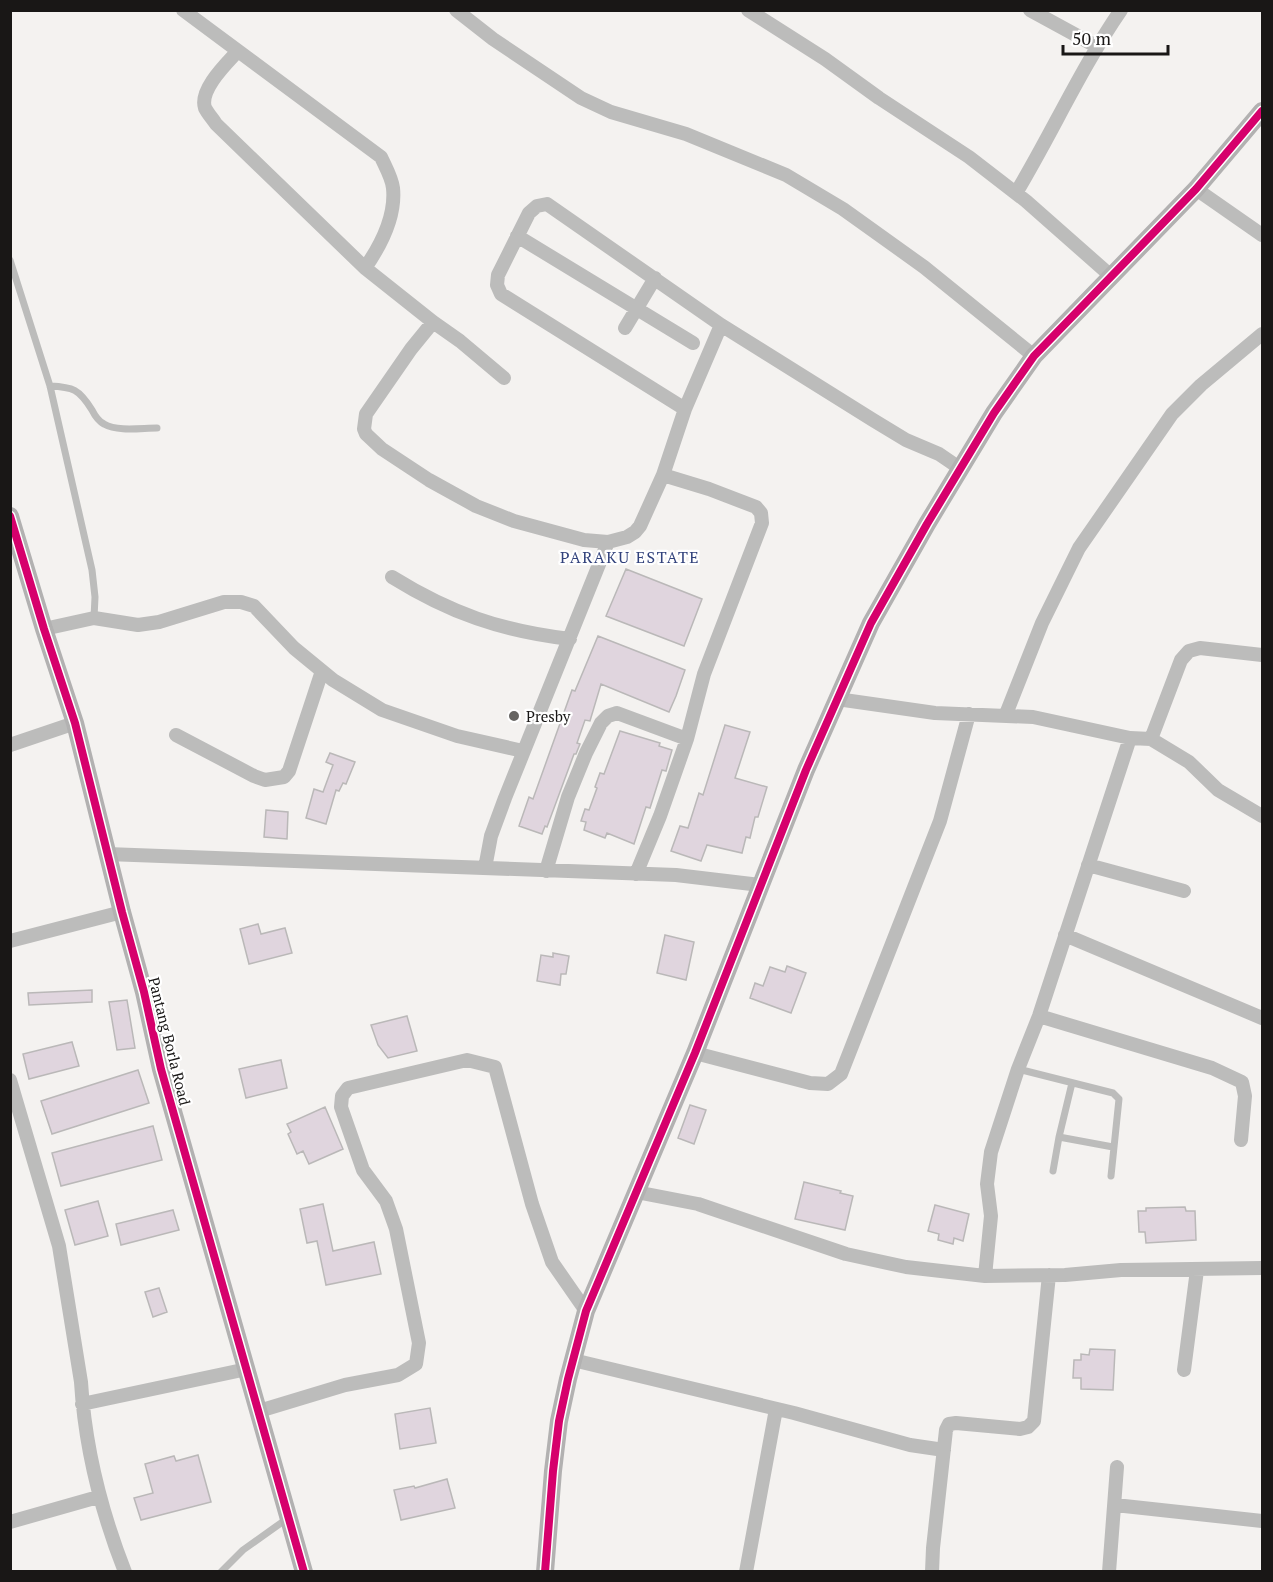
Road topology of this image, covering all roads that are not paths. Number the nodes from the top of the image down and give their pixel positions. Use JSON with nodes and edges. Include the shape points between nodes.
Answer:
{"nodes":[{"id":1,"x":183,"y":10,"type":"edge"},
{"id":2,"x":456,"y":10,"type":"edge"},
{"id":3,"x":748,"y":10,"type":"edge"},
{"id":4,"x":1030,"y":10,"type":"edge"},
{"id":5,"x":1121,"y":10,"type":"edge"},
{"id":6,"x":1096,"y":46,"type":"junction"},
{"id":7,"x":237,"y":52,"type":"junction"},
{"id":8,"x":1263,"y":111,"type":"edge"},
{"id":9,"x":1196,"y":189,"type":"junction"},
{"id":10,"x":1016,"y":193,"type":"junction"},
{"id":11,"x":1263,"y":235,"type":"edge"},
{"id":12,"x":517,"y":236,"type":"junction"},
{"id":13,"x":10,"y":260,"type":"edge"},
{"id":14,"x":365,"y":268,"type":"junction"},
{"id":15,"x":1111,"y":276,"type":"junction"},
{"id":16,"x":655,"y":278,"type":"junction"},
{"id":17,"x":638,"y":308,"type":"junction"},
{"id":18,"x":433,"y":322,"type":"junction"},
{"id":19,"x":721,"y":325,"type":"junction"},
{"id":20,"x":625,"y":328,"type":"dead end"},
{"id":21,"x":1263,"y":334,"type":"edge"},
{"id":22,"x":693,"y":343,"type":"dead end"},
{"id":23,"x":1034,"y":356,"type":"junction"},
{"id":24,"x":504,"y":378,"type":"dead end"},
{"id":25,"x":50,"y":386,"type":"junction"},
{"id":26,"x":685,"y":409,"type":"junction"},
{"id":27,"x":157,"y":428,"type":"dead end"},
{"id":28,"x":961,"y":469,"type":"junction"},
{"id":29,"x":663,"y":475,"type":"junction"},
{"id":30,"x":10,"y":516,"type":"edge"},
{"id":31,"x":608,"y":542,"type":"junction"},
{"id":32,"x":392,"y":577,"type":"dead end"},
{"id":33,"x":93,"y":618,"type":"junction"},
{"id":34,"x":44,"y":628,"type":"junction"},
{"id":35,"x":570,"y":639,"type":"junction"},
{"id":36,"x":1263,"y":655,"type":"edge"},
{"id":37,"x":322,"y":671,"type":"junction"},
{"id":38,"x":837,"y":699,"type":"junction"},
{"id":39,"x":969,"y":714,"type":"junction"},
{"id":40,"x":1006,"y":714,"type":"junction"},
{"id":41,"x":75,"y":723,"type":"junction"},
{"id":42,"x":176,"y":735,"type":"dead end"},
{"id":43,"x":1130,"y":738,"type":"junction"},
{"id":44,"x":687,"y":739,"type":"junction"},
{"id":45,"x":1151,"y":739,"type":"junction"},
{"id":46,"x":10,"y":745,"type":"edge"},
{"id":47,"x":523,"y":751,"type":"junction"},
{"id":48,"x":1263,"y":816,"type":"edge"},
{"id":49,"x":107,"y":854,"type":"junction"},
{"id":50,"x":1088,"y":865,"type":"junction"},
{"id":51,"x":485,"y":868,"type":"junction"},
{"id":52,"x":546,"y":871,"type":"junction"},
{"id":53,"x":636,"y":874,"type":"junction"},
{"id":54,"x":760,"y":885,"type":"junction"},
{"id":55,"x":1184,"y":891,"type":"dead end"},
{"id":56,"x":122,"y":912,"type":"junction"},
{"id":57,"x":1065,"y":935,"type":"junction"},
{"id":58,"x":10,"y":941,"type":"edge"},
{"id":59,"x":1039,"y":1016,"type":"junction"},
{"id":60,"x":1263,"y":1018,"type":"edge"},
{"id":61,"x":695,"y":1053,"type":"junction"},
{"id":62,"x":1018,"y":1069,"type":"junction"},
{"id":63,"x":10,"y":1080,"type":"edge"},
{"id":64,"x":1072,"y":1083,"type":"junction"},
{"id":65,"x":1059,"y":1137,"type":"junction"},
{"id":66,"x":1241,"y":1140,"type":"dead end"},
{"id":67,"x":1113,"y":1147,"type":"junction"},
{"id":68,"x":1053,"y":1172,"type":"dead end"},
{"id":69,"x":1111,"y":1176,"type":"dead end"},
{"id":70,"x":636,"y":1192,"type":"junction"},
{"id":71,"x":1263,"y":1268,"type":"edge"},
{"id":72,"x":1197,"y":1270,"type":"junction"},
{"id":73,"x":984,"y":1275,"type":"junction"},
{"id":74,"x":1049,"y":1275,"type":"junction"},
{"id":75,"x":586,"y":1311,"type":"junction"},
{"id":76,"x":573,"y":1360,"type":"junction"},
{"id":77,"x":247,"y":1369,"type":"junction"},
{"id":78,"x":1184,"y":1370,"type":"dead end"},
{"id":79,"x":82,"y":1404,"type":"junction"},
{"id":80,"x":776,"y":1409,"type":"junction"},
{"id":81,"x":259,"y":1411,"type":"junction"},
{"id":82,"x":944,"y":1450,"type":"junction"},
{"id":83,"x":1117,"y":1467,"type":"dead end"},
{"id":84,"x":98,"y":1497,"type":"junction"},
{"id":85,"x":1115,"y":1505,"type":"junction"},
{"id":86,"x":290,"y":1517,"type":"junction"},
{"id":87,"x":1263,"y":1521,"type":"edge"},
{"id":88,"x":10,"y":1522,"type":"edge"},
{"id":89,"x":125,"y":1572,"type":"edge"},
{"id":90,"x":221,"y":1572,"type":"edge"},
{"id":91,"x":304,"y":1572,"type":"edge"},
{"id":92,"x":545,"y":1572,"type":"edge"},
{"id":93,"x":746,"y":1572,"type":"edge"},
{"id":94,"x":932,"y":1572,"type":"edge"},
{"id":95,"x":1109,"y":1572,"type":"edge"}],
"edges":[{"from":1,"to":7,"type":"street"},
{"from":2,"to":23,"type":"street","via":[[581,98],[611,112],[686,134],[795,181],[843,209],[924,267]]},
{"from":3,"to":10,"type":"street"},
{"from":4,"to":6,"type":"street"},
{"from":5,"to":6,"type":"street"},
{"from":6,"to":10,"type":"street"},
{"from":7,"to":14,"type":"street","via":[[213,78],[204,107],[216,124]]},
{"from":7,"to":14,"type":"street","via":[[381,157],[393,187],[391,209],[379,248]]},
{"from":8,"to":9,"type":"street"},
{"from":9,"to":11,"type":"street"},
{"from":9,"to":15,"type":"street"},
{"from":10,"to":15,"type":"street"},
{"from":12,"to":16,"type":"street","via":[[529,213],[547,204]]},
{"from":12,"to":17,"type":"street"},
{"from":12,"to":26,"type":"street","via":[[498,275],[501,294]]},
{"from":13,"to":25,"type":"lane"},
{"from":14,"to":18,"type":"street"},
{"from":15,"to":23,"type":"street"},
{"from":16,"to":17,"type":"street"},
{"from":16,"to":19,"type":"street"},
{"from":17,"to":20,"type":"street"},
{"from":17,"to":22,"type":"street"},
{"from":18,"to":24,"type":"street"},
{"from":18,"to":31,"type":"street","via":[[366,414],[366,434],[429,480],[476,506],[514,521],[584,540]]},
{"from":19,"to":26,"type":"street"},
{"from":19,"to":28,"type":"street","via":[[906,440],[939,454]]},
{"from":21,"to":40,"type":"street","via":[[1172,414],[1079,548],[1042,623]]},
{"from":23,"to":28,"type":"street"},
{"from":25,"to":27,"type":"lane","via":[[76,391],[105,425]]},
{"from":25,"to":33,"type":"lane","via":[[92,570]]},
{"from":26,"to":29,"type":"street"},
{"from":28,"to":38,"type":"street","via":[[871,623]]},
{"from":29,"to":31,"type":"street","via":[[635,532]]},
{"from":29,"to":44,"type":"street","via":[[756,507],[762,523],[704,674]]},
{"from":30,"to":34,"type":"street","name":"Pantang Borla Road"},
{"from":31,"to":35,"type":"street"},
{"from":32,"to":35,"type":"street","via":[[424,597],[482,621],[539,636]]},
{"from":33,"to":34,"type":"street"},
{"from":33,"to":37,"type":"street","via":[[138,625],[224,602],[241,602],[254,606]]},
{"from":34,"to":41,"type":"street","name":"Pantang Borla Road"},
{"from":35,"to":47,"type":"street"},
{"from":36,"to":45,"type":"street","via":[[1200,648],[1189,651],[1181,660]]},
{"from":37,"to":42,"type":"street","via":[[284,777],[265,780],[254,776]]},
{"from":37,"to":47,"type":"street","via":[[382,710],[457,736]]},
{"from":38,"to":39,"type":"street"},
{"from":38,"to":54,"type":"street"},
{"from":39,"to":40,"type":"street"},
{"from":39,"to":61,"type":"street","via":[[940,821],[841,1074],[828,1084],[810,1083]]},
{"from":40,"to":43,"type":"street"},
{"from":41,"to":46,"type":"street"},
{"from":41,"to":49,"type":"street","name":"Pantang Borla Road"},
{"from":43,"to":45,"type":"street"},
{"from":43,"to":50,"type":"street"},
{"from":44,"to":52,"type":"street","via":[[617,713],[608,716],[581,764]]},
{"from":44,"to":53,"type":"street"},
{"from":45,"to":48,"type":"street","via":[[1189,762],[1218,790]]},
{"from":47,"to":51,"type":"street","via":[[491,836]]},
{"from":49,"to":51,"type":"street"},
{"from":49,"to":56,"type":"street","name":"Pantang Borla Road"},
{"from":50,"to":55,"type":"street"},
{"from":50,"to":57,"type":"street"},
{"from":51,"to":52,"type":"street"},
{"from":52,"to":53,"type":"street"},
{"from":53,"to":54,"type":"street"},
{"from":54,"to":61,"type":"street"},
{"from":56,"to":58,"type":"street"},
{"from":56,"to":77,"type":"street","name":"Pantang Borla Road","via":[[161,1069]]},
{"from":57,"to":59,"type":"street"},
{"from":57,"to":60,"type":"street"},
{"from":59,"to":62,"type":"street"},
{"from":59,"to":66,"type":"street","via":[[1212,1068],[1242,1082],[1245,1096]]},
{"from":61,"to":70,"type":"street"},
{"from":62,"to":64,"type":"lane"},
{"from":62,"to":73,"type":"street","via":[[991,1152]]},
{"from":63,"to":79,"type":"street","via":[[58,1246]]},
{"from":64,"to":65,"type":"lane"},
{"from":64,"to":67,"type":"lane","via":[[1119,1099]]},
{"from":65,"to":67,"type":"lane"},
{"from":65,"to":68,"type":"lane"},
{"from":67,"to":69,"type":"lane"},
{"from":70,"to":73,"type":"street","via":[[698,1204],[846,1254],[906,1267]]},
{"from":70,"to":75,"type":"street"},
{"from":71,"to":72,"type":"street"},
{"from":72,"to":74,"type":"street"},
{"from":72,"to":78,"type":"street"},
{"from":73,"to":74,"type":"street"},
{"from":74,"to":82,"type":"street","via":[[1034,1420],[1020,1429],[949,1424]]},
{"from":75,"to":76,"type":"street"},
{"from":75,"to":81,"type":"street","via":[[552,1262],[495,1067],[467,1060],[348,1088],[340,1107],[363,1170],[386,1201],[396,1229],[419,1343],[416,1364],[398,1375],[345,1385]]},
{"from":76,"to":80,"type":"street"},
{"from":76,"to":92,"type":"street","via":[[559,1421]]},
{"from":77,"to":79,"type":"street"},
{"from":77,"to":81,"type":"street","name":"Pantang Borla Road"},
{"from":79,"to":84,"type":"street"},
{"from":80,"to":82,"type":"street","via":[[910,1445]]},
{"from":80,"to":93,"type":"street"},
{"from":81,"to":86,"type":"street","name":"Pantang Borla Road"},
{"from":82,"to":94,"type":"street"},
{"from":83,"to":85,"type":"street"},
{"from":84,"to":88,"type":"street"},
{"from":84,"to":89,"type":"street"},
{"from":85,"to":87,"type":"street"},
{"from":85,"to":95,"type":"street"},
{"from":86,"to":90,"type":"lane","via":[[243,1550]]},
{"from":86,"to":91,"type":"street","name":"Pantang Borla Road"}]}
